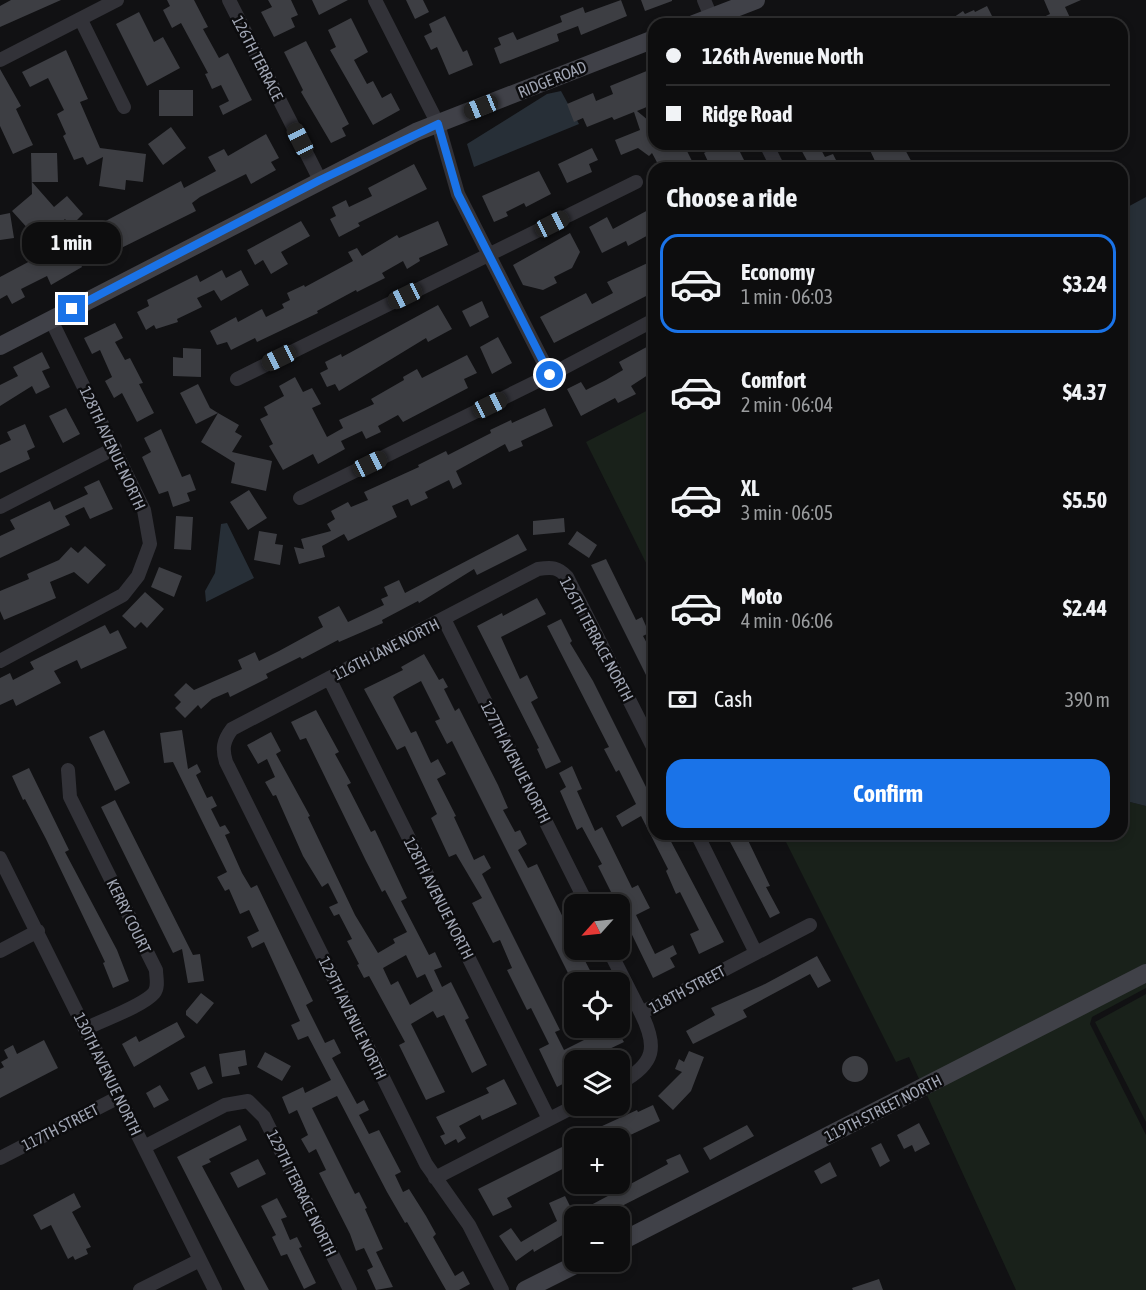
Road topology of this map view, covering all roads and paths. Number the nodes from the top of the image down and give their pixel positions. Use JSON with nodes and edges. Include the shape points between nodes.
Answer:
{"nodes":[{"id":1,"x":117,"y":0,"type":"edge"},
{"id":2,"x":229,"y":0,"type":"edge"},
{"id":3,"x":375,"y":0,"type":"edge"},
{"id":4,"x":705,"y":0,"type":"edge"},
{"id":5,"x":756,"y":0,"type":"edge"},
{"id":6,"x":712,"y":18,"type":"edge"},
{"id":7,"x":719,"y":18,"type":"edge"},
{"id":8,"x":81,"y":20,"type":"junction"},
{"id":9,"x":648,"y":41,"type":"edge"},
{"id":10,"x":0,"y":60,"type":"edge"},
{"id":11,"x":124,"y":107,"type":"dead end"},
{"id":12,"x":438,"y":124,"type":"junction"},
{"id":13,"x":320,"y":180,"type":"junction"},
{"id":14,"x":636,"y":182,"type":"dead end"},
{"id":15,"x":489,"y":255,"type":"junction"},
{"id":16,"x":51,"y":320,"type":"junction"},
{"id":17,"x":648,"y":323,"type":"edge"},
{"id":18,"x":0,"y":346,"type":"edge"},
{"id":19,"x":550,"y":375,"type":"junction"},
{"id":20,"x":237,"y":379,"type":"dead end"},
{"id":21,"x":115,"y":448,"type":"junction"},
{"id":22,"x":300,"y":498,"type":"dead end"},
{"id":23,"x":0,"y":507,"type":"edge"},
{"id":24,"x":551,"y":567,"type":"joint"},
{"id":25,"x":444,"y":619,"type":"junction"},
{"id":26,"x":0,"y":661,"type":"edge"},
{"id":27,"x":329,"y":678,"type":"junction"},
{"id":28,"x":648,"y":737,"type":"edge"},
{"id":29,"x":225,"y":738,"type":"joint"},
{"id":30,"x":68,"y":770,"type":"dead end"},
{"id":31,"x":700,"y":840,"type":"edge"},
{"id":32,"x":0,"y":858,"type":"edge"},
{"id":33,"x":582,"y":894,"type":"edge"},
{"id":34,"x":810,"y":926,"type":"dead end"},
{"id":35,"x":38,"y":931,"type":"junction"},
{"id":36,"x":0,"y":951,"type":"edge"},
{"id":37,"x":756,"y":952,"type":"junction"},
{"id":38,"x":614,"y":960,"type":"edge"},
{"id":39,"x":1146,"y":972,"type":"edge"},
{"id":40,"x":641,"y":1013,"type":"junction"},
{"id":41,"x":87,"y":1028,"type":"junction"},
{"id":42,"x":630,"y":1076,"type":"edge"},
{"id":43,"x":119,"y":1097,"type":"junction"},
{"id":44,"x":564,"y":1112,"type":"edge"},
{"id":45,"x":549,"y":1119,"type":"junction"},
{"id":46,"x":144,"y":1147,"type":"junction"},
{"id":47,"x":0,"y":1158,"type":"edge"},
{"id":48,"x":435,"y":1178,"type":"junction"},
{"id":49,"x":630,"y":1237,"type":"edge"},
{"id":50,"x":200,"y":1260,"type":"junction"},
{"id":51,"x":564,"y":1270,"type":"edge"},
{"id":52,"x":140,"y":1290,"type":"edge"},
{"id":53,"x":215,"y":1290,"type":"edge"},
{"id":54,"x":350,"y":1290,"type":"edge"},
{"id":55,"x":502,"y":1290,"type":"edge"},
{"id":56,"x":525,"y":1290,"type":"edge"}],
"edges":[{"from":1,"to":8,"type":"street"},
{"from":2,"to":13,"type":"street","name":"126TH TERRACE"},
{"from":3,"to":12,"type":"street"},
{"from":4,"to":6,"type":"street"},
{"from":5,"to":7,"type":"street"},
{"from":8,"to":10,"type":"street"},
{"from":8,"to":11,"type":"street"},
{"from":9,"to":12,"type":"street","name":"RIDGE ROAD"},
{"from":12,"to":13,"type":"street","name":"RIDGE ROAD"},
{"from":12,"to":15,"type":"street","via":[[458,194]]},
{"from":13,"to":16,"type":"street","name":"RIDGE ROAD"},
{"from":14,"to":15,"type":"street"},
{"from":15,"to":19,"type":"street"},
{"from":15,"to":20,"type":"street"},
{"from":16,"to":18,"type":"street","name":"RIDGE ROAD"},
{"from":16,"to":21,"type":"street","name":"128TH AVENUE NORTH"},
{"from":17,"to":19,"type":"street"},
{"from":19,"to":22,"type":"street"},
{"from":21,"to":23,"type":"street"},
{"from":21,"to":26,"type":"street","name":"128TH AVENUE NORTH","via":[[144,510],[150,544],[138,576],[123,595]]},
{"from":24,"to":25,"type":"street","name":"116TH LANE NORTH","via":[[538,569]]},
{"from":24,"to":28,"type":"street","name":"126TH TERRACE NORTH","via":[[567,577]]},
{"from":25,"to":27,"type":"street","name":"116TH LANE NORTH"},
{"from":25,"to":33,"type":"street","name":"127TH AVENUE NORTH"},
{"from":27,"to":29,"type":"street","name":"116TH LANE NORTH","via":[[232,729]]},
{"from":27,"to":45,"type":"street","name":"128TH AVENUE NORTH"},
{"from":29,"to":48,"type":"street","name":"129TH AVENUE NORTH","via":[[226,762]]},
{"from":30,"to":41,"type":"street","name":"KERRY COURT","via":[[70,797],[156,970],[154,992]]},
{"from":31,"to":37,"type":"street"},
{"from":32,"to":35,"type":"street","name":"130TH AVENUE NORTH"},
{"from":34,"to":37,"type":"street","name":"118TH STREET"},
{"from":35,"to":36,"type":"street"},
{"from":35,"to":41,"type":"street","name":"130TH AVENUE NORTH"},
{"from":37,"to":40,"type":"street","name":"118TH STREET"},
{"from":38,"to":40,"type":"street"},
{"from":39,"to":49,"type":"street","name":"119TH STREET NORTH"},
{"from":40,"to":42,"type":"street","name":"118TH STREET","via":[[653,1042],[644,1065]]},
{"from":41,"to":43,"type":"street","name":"130TH AVENUE NORTH"},
{"from":43,"to":46,"type":"street","name":"130TH AVENUE NORTH"},
{"from":43,"to":47,"type":"street","name":"117TH STREET"},
{"from":44,"to":45,"type":"street"},
{"from":45,"to":48,"type":"street"},
{"from":46,"to":50,"type":"street","name":"130TH AVENUE NORTH"},
{"from":46,"to":54,"type":"street","name":"129TH TERRACE NORTH","via":[[225,1105],[248,1101],[264,1118]]},
{"from":48,"to":55,"type":"street","name":"129TH AVENUE NORTH","via":[[469,1226]]},
{"from":50,"to":52,"type":"street"},
{"from":50,"to":53,"type":"street","name":"130TH AVENUE NORTH"},
{"from":51,"to":56,"type":"street"}]}
